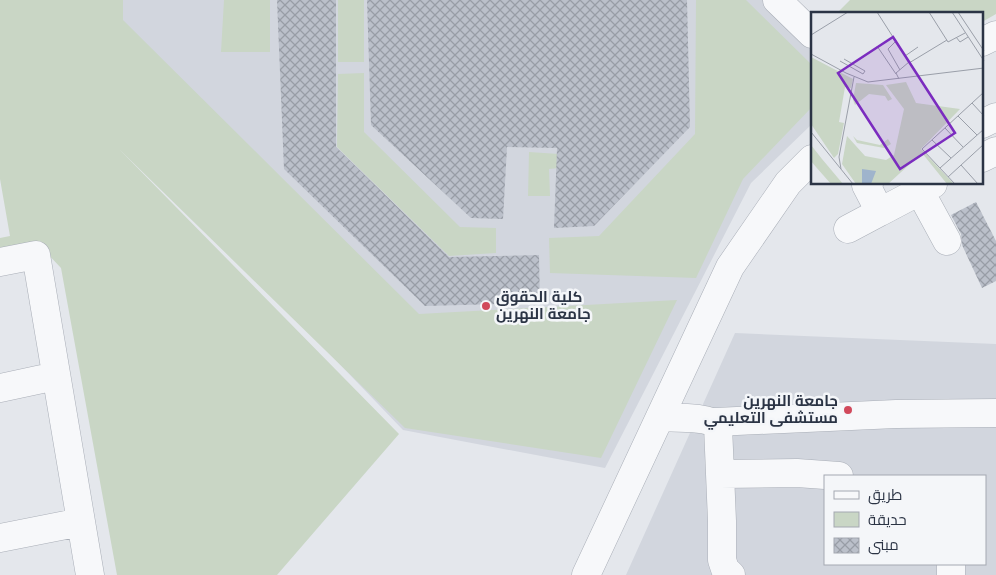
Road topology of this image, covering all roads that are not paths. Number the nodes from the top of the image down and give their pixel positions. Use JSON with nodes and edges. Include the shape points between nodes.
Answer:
{"nodes":[{"id":1,"x":777,"y":0,"type":"edge"},
{"id":2,"x":811,"y":33,"type":"edge"},
{"id":3,"x":996,"y":35,"type":"edge"},
{"id":4,"x":984,"y":41,"type":"edge"},
{"id":5,"x":996,"y":117,"type":"edge"},
{"id":6,"x":984,"y":123,"type":"edge"},
{"id":7,"x":996,"y":151,"type":"edge"},
{"id":8,"x":984,"y":157,"type":"edge"},
{"id":9,"x":811,"y":160,"type":"edge"},
{"id":10,"x":866,"y":185,"type":"edge"},
{"id":11,"x":923,"y":186,"type":"edge"},
{"id":12,"x":880,"y":212,"type":"junction"},
{"id":13,"x":848,"y":229,"type":"dead end"},
{"id":14,"x":947,"y":241,"type":"dead end"},
{"id":15,"x":0,"y":262,"type":"edge"},
{"id":16,"x":56,"y":376,"type":"junction"},
{"id":17,"x":0,"y":388,"type":"edge"},
{"id":18,"x":996,"y":413,"type":"edge"},
{"id":19,"x":660,"y":417,"type":"junction"},
{"id":20,"x":715,"y":422,"type":"junction"},
{"id":21,"x":720,"y":474,"type":"junction"},
{"id":22,"x":826,"y":475,"type":"edge"},
{"id":23,"x":81,"y":522,"type":"junction"},
{"id":24,"x":0,"y":538,"type":"edge"},
{"id":25,"x":90,"y":575,"type":"edge"},
{"id":26,"x":586,"y":575,"type":"edge"},
{"id":27,"x":729,"y":575,"type":"edge"}],
"edges":[{"from":1,"to":2,"type":"street"},
{"from":3,"to":4,"type":"street"},
{"from":5,"to":6,"type":"street"},
{"from":7,"to":8,"type":"street"},
{"from":9,"to":19,"type":"street","via":[[788,183],[730,268]]},
{"from":10,"to":12,"type":"street"},
{"from":11,"to":12,"type":"street"},
{"from":11,"to":14,"type":"street"},
{"from":12,"to":13,"type":"street"},
{"from":15,"to":16,"type":"street","via":[[36,255]]},
{"from":16,"to":17,"type":"street"},
{"from":16,"to":23,"type":"street"},
{"from":18,"to":20,"type":"street"},
{"from":19,"to":20,"type":"street"},
{"from":19,"to":26,"type":"street"},
{"from":20,"to":21,"type":"street","via":[[719,430]]},
{"from":21,"to":22,"type":"street"},
{"from":21,"to":27,"type":"street","via":[[722,560]]},
{"from":23,"to":24,"type":"street"},
{"from":23,"to":25,"type":"street"}]}
